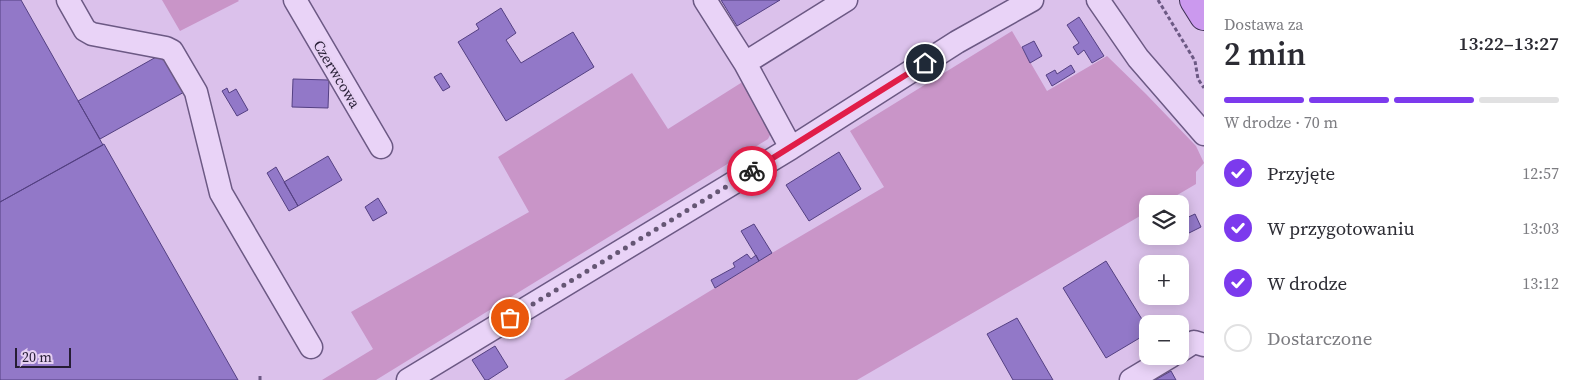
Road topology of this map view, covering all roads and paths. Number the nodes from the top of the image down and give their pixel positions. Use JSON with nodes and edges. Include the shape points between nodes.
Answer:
{"nodes":[{"id":1,"x":68,"y":0,"type":"edge"},
{"id":2,"x":295,"y":0,"type":"edge"},
{"id":3,"x":705,"y":0,"type":"edge"},
{"id":4,"x":846,"y":0,"type":"edge"},
{"id":5,"x":1004,"y":0,"type":"edge"},
{"id":6,"x":1032,"y":0,"type":"edge"},
{"id":7,"x":1098,"y":0,"type":"edge"},
{"id":8,"x":1158,"y":0,"type":"edge"},
{"id":9,"x":1194,"y":0,"type":"edge"},
{"id":10,"x":1204,"y":16,"type":"edge"},
{"id":11,"x":957,"y":42,"type":"junction"},
{"id":12,"x":745,"y":63,"type":"junction"},
{"id":13,"x":1204,"y":88,"type":"edge"},
{"id":14,"x":1204,"y":134,"type":"edge"},
{"id":15,"x":381,"y":147,"type":"dead end"},
{"id":16,"x":790,"y":148,"type":"junction"},
{"id":17,"x":1204,"y":344,"type":"edge"},
{"id":18,"x":1189,"y":345,"type":"edge"},
{"id":19,"x":311,"y":347,"type":"dead end"},
{"id":20,"x":1155,"y":365,"type":"edge"},
{"id":21,"x":408,"y":380,"type":"edge"},
{"id":22,"x":1131,"y":380,"type":"edge"}],
"edges":[{"from":1,"to":19,"type":"street","via":[[85,30],[92,34],[172,51],[196,92],[221,193]]},
{"from":2,"to":15,"type":"street","name":"Czerwcowa"},
{"from":3,"to":12,"type":"street"},
{"from":4,"to":12,"type":"street"},
{"from":5,"to":11,"type":"street"},
{"from":6,"to":11,"type":"street"},
{"from":7,"to":14,"type":"street","via":[[1138,58]]},
{"from":8,"to":13,"type":"path","via":[[1195,60],[1198,79]]},
{"from":9,"to":10,"type":"main road"},
{"from":11,"to":16,"type":"street"},
{"from":12,"to":16,"type":"street"},
{"from":16,"to":21,"type":"street"},
{"from":17,"to":18,"type":"street","via":[[1194,342]]},
{"from":20,"to":22,"type":"street"}]}
